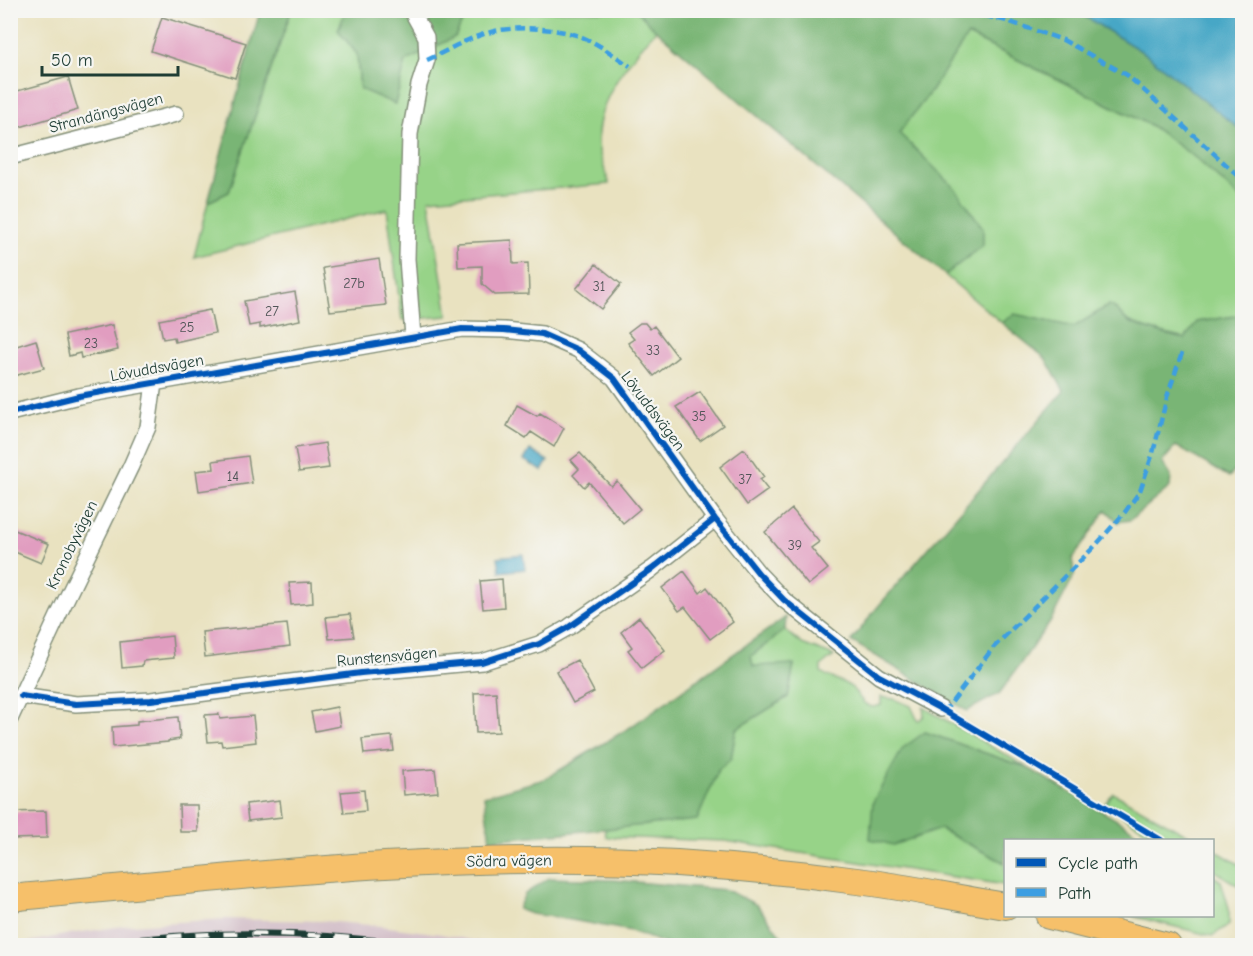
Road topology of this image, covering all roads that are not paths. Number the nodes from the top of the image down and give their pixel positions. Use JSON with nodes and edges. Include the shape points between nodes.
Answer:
{"nodes":[{"id":1,"x":411,"y":10,"type":"edge"},
{"id":2,"x":176,"y":114,"type":"dead end"},
{"id":3,"x":10,"y":157,"type":"edge"},
{"id":4,"x":413,"y":337,"type":"junction"},
{"id":5,"x":154,"y":383,"type":"junction"},
{"id":6,"x":10,"y":413,"type":"edge"},
{"id":7,"x":715,"y":519,"type":"junction"},
{"id":8,"x":21,"y":696,"type":"junction"},
{"id":9,"x":941,"y":709,"type":"dead end"},
{"id":10,"x":10,"y":719,"type":"edge"},
{"id":11,"x":10,"y":897,"type":"edge"},
{"id":12,"x":1004,"y":906,"type":"edge"},
{"id":13,"x":1057,"y":917,"type":"edge"},
{"id":14,"x":1168,"y":945,"type":"edge"}],
"edges":[{"from":1,"to":4,"type":"street","via":[[426,37],[427,60],[410,134],[407,259]]},
{"from":2,"to":3,"type":"street","name":"Strandängsvägen"},
{"from":4,"to":5,"type":"street","name":"Lövuddsvägen"},
{"from":4,"to":7,"type":"street","name":"Lövuddsvägen","via":[[462,329],[504,330],[543,334],[578,350],[614,378]]},
{"from":5,"to":6,"type":"street","name":"Lövuddsvägen"},
{"from":5,"to":8,"type":"street","name":"Kronobyvägen","via":[[148,427]]},
{"from":7,"to":8,"type":"street","name":"Runstensvägen","via":[[569,627],[539,644],[482,662],[151,700],[76,704]]},
{"from":7,"to":9,"type":"street","name":"Lövuddsvägen","via":[[784,600],[879,676]]},
{"from":8,"to":10,"type":"street","name":"Kronobyvägen"},
{"from":11,"to":12,"type":"highway","name":"Södra vägen","via":[[400,864],[564,860],[677,863],[859,881]]},
{"from":13,"to":14,"type":"highway"}]}
